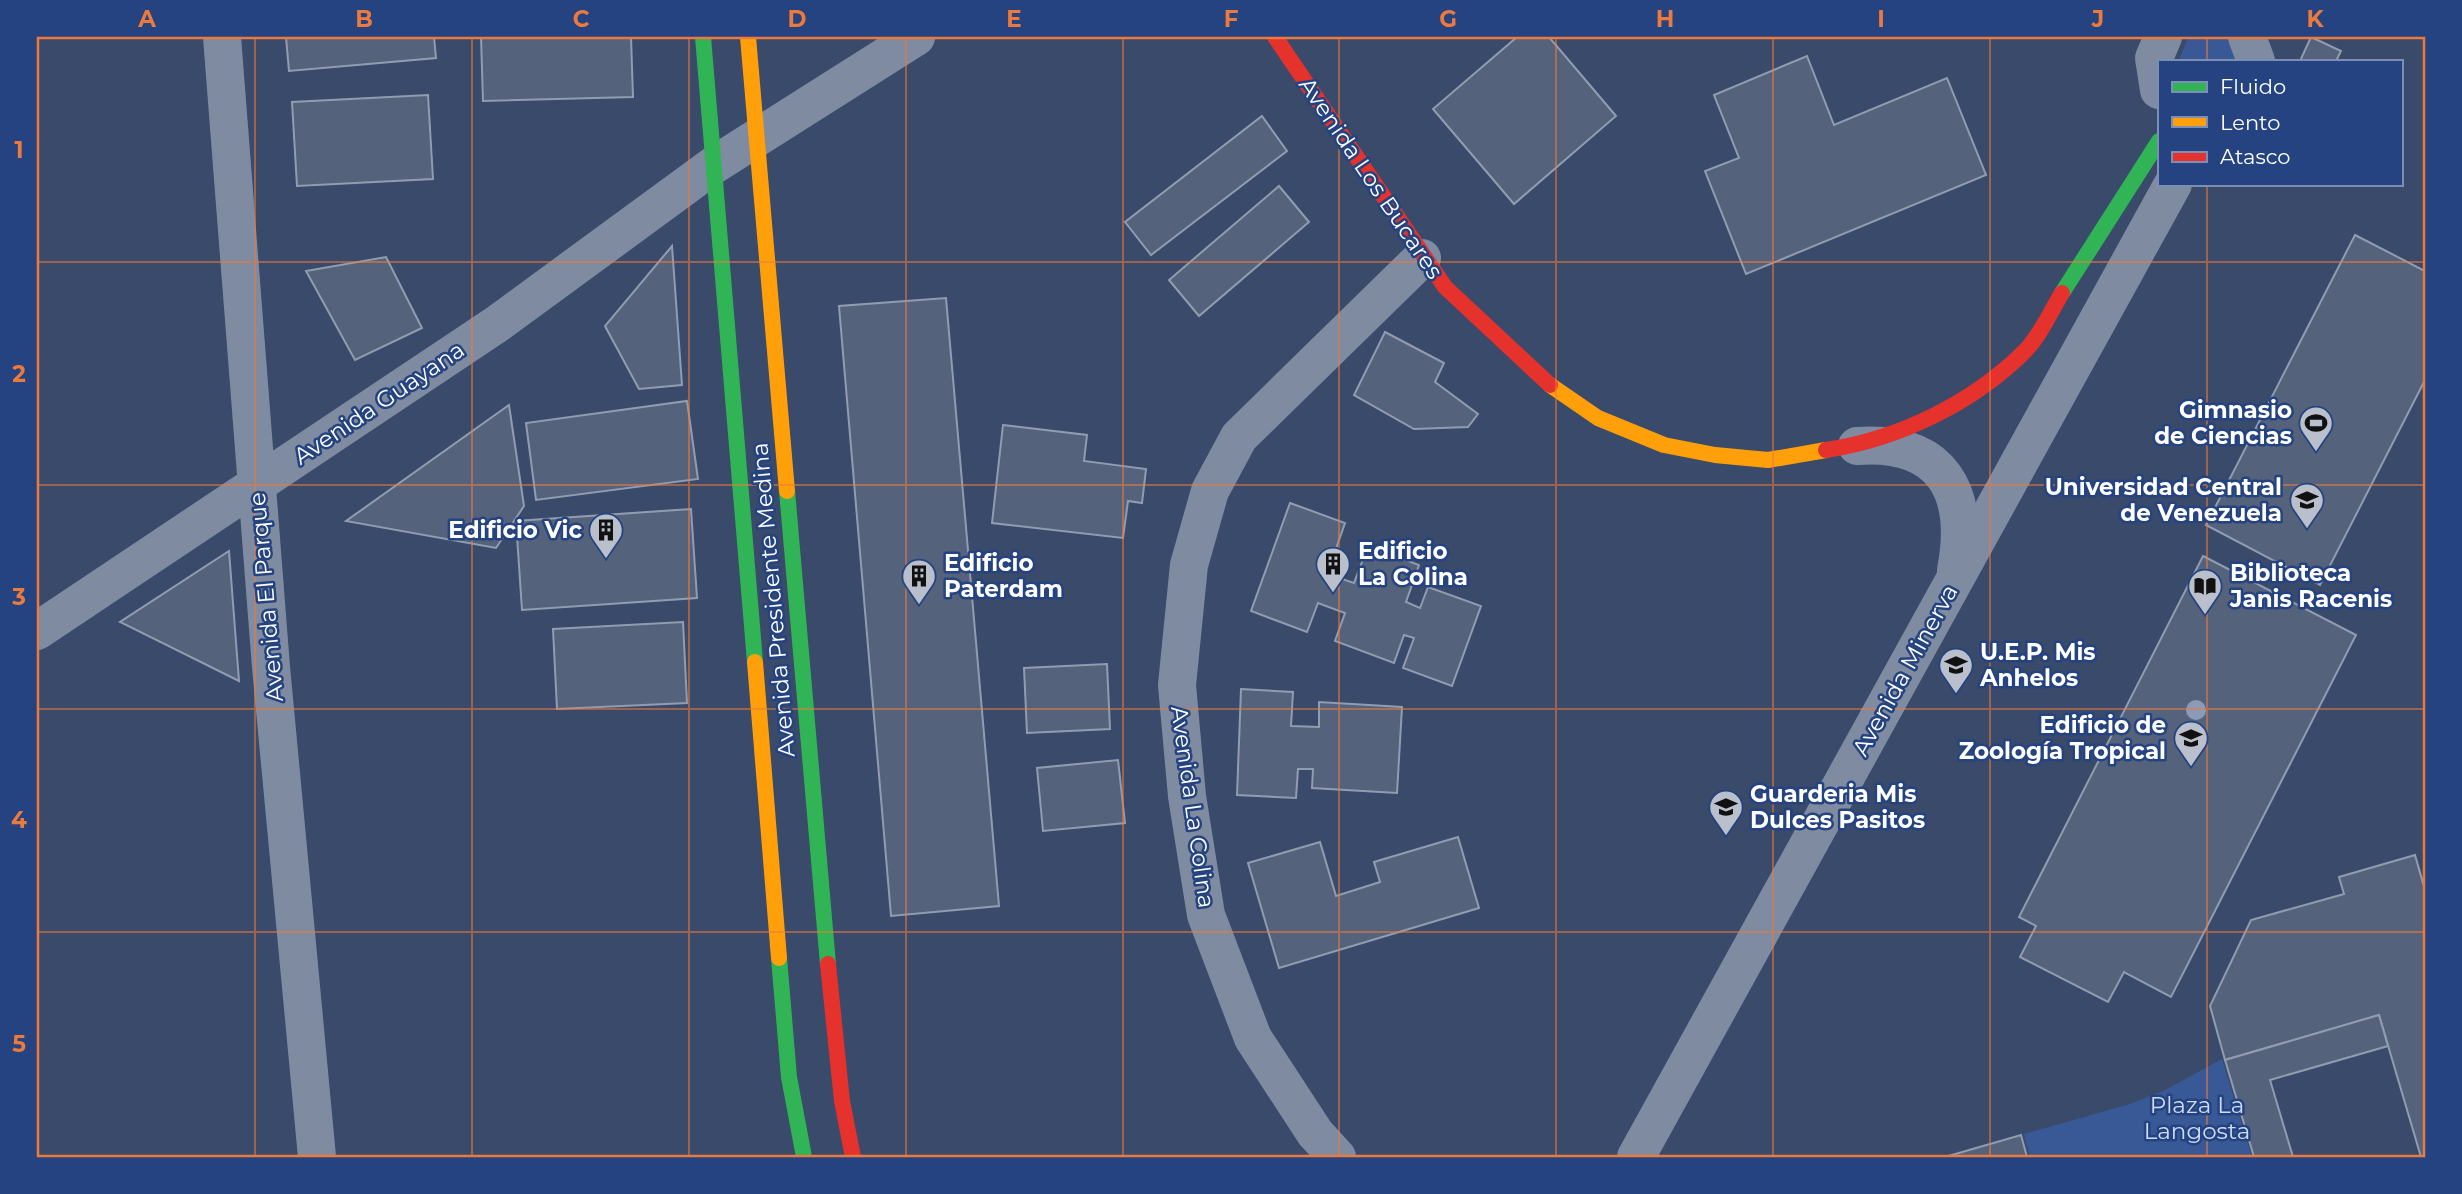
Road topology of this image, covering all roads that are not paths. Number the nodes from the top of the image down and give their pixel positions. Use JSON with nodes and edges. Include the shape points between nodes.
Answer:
{"nodes":[{"id":1,"x":222,"y":37,"type":"edge"},
{"id":2,"x":703,"y":37,"type":"edge"},
{"id":3,"x":748,"y":37,"type":"edge"},
{"id":4,"x":916,"y":37,"type":"edge"},
{"id":5,"x":1275,"y":37,"type":"edge"},
{"id":6,"x":2164,"y":37,"type":"edge"},
{"id":7,"x":2247,"y":37,"type":"edge"},
{"id":8,"x":2256,"y":60,"type":"edge"},
{"id":9,"x":2158,"y":84,"type":"edge"},
{"id":10,"x":757,"y":136,"type":"junction"},
{"id":11,"x":2158,"y":143,"type":"edge"},
{"id":12,"x":714,"y":165,"type":"junction"},
{"id":13,"x":2172,"y":186,"type":"edge"},
{"id":14,"x":1422,"y":258,"type":"junction"},
{"id":15,"x":1848,"y":447,"type":"junction"},
{"id":16,"x":256,"y":486,"type":"junction"},
{"id":17,"x":1953,"y":582,"type":"junction"},
{"id":18,"x":37,"y":631,"type":"edge"},
{"id":19,"x":317,"y":1157,"type":"edge"},
{"id":20,"x":804,"y":1157,"type":"edge"},
{"id":21,"x":853,"y":1157,"type":"edge"},
{"id":22,"x":1337,"y":1157,"type":"edge"},
{"id":23,"x":1636,"y":1157,"type":"edge"}],
"edges":[{"from":1,"to":16,"type":"street","name":"Avenida El Parque"},
{"from":2,"to":12,"type":"street","name":"Avenida Presidente Medina"},
{"from":3,"to":10,"type":"street","name":"Avenida Presidente Medina"},
{"from":4,"to":10,"type":"street"},
{"from":5,"to":14,"type":"street","name":"Avenida Los Bucares"},
{"from":6,"to":9,"type":"street","via":[[2154,58]]},
{"from":7,"to":8,"type":"street"},
{"from":10,"to":12,"type":"street","name":"Avenida Guayana"},
{"from":10,"to":21,"type":"street","name":"Avenida Presidente Medina","via":[[825,934],[842,1101]]},
{"from":11,"to":15,"type":"street","name":"Avenida Los Bucares","via":[[2026,351],[1972,394],[1908,428]]},
{"from":12,"to":16,"type":"street","name":"Avenida Guayana","via":[[498,324]]},
{"from":12,"to":20,"type":"street","name":"Avenida Presidente Medina","via":[[789,1077]]},
{"from":13,"to":17,"type":"street","name":"Avenida Minerva"},
{"from":14,"to":15,"type":"street","name":"Avenida Los Bucares","via":[[1445,287],[1541,379],[1598,418],[1664,445],[1715,454],[1768,460]]},
{"from":14,"to":22,"type":"street","name":"Avenida La Colina","via":[[1239,437],[1210,491],[1189,565],[1177,685],[1186,796],[1206,915],[1253,1038],[1315,1133]]},
{"from":15,"to":17,"type":"street","name":"Avenida Los Bucares","via":[[1882,444],[1905,448],[1926,457],[1942,474],[1958,511],[1959,554]]},
{"from":16,"to":18,"type":"street","name":"Avenida Guayana"},
{"from":16,"to":19,"type":"street","name":"Avenida El Parque"},
{"from":17,"to":23,"type":"street","name":"Avenida Minerva"}]}
